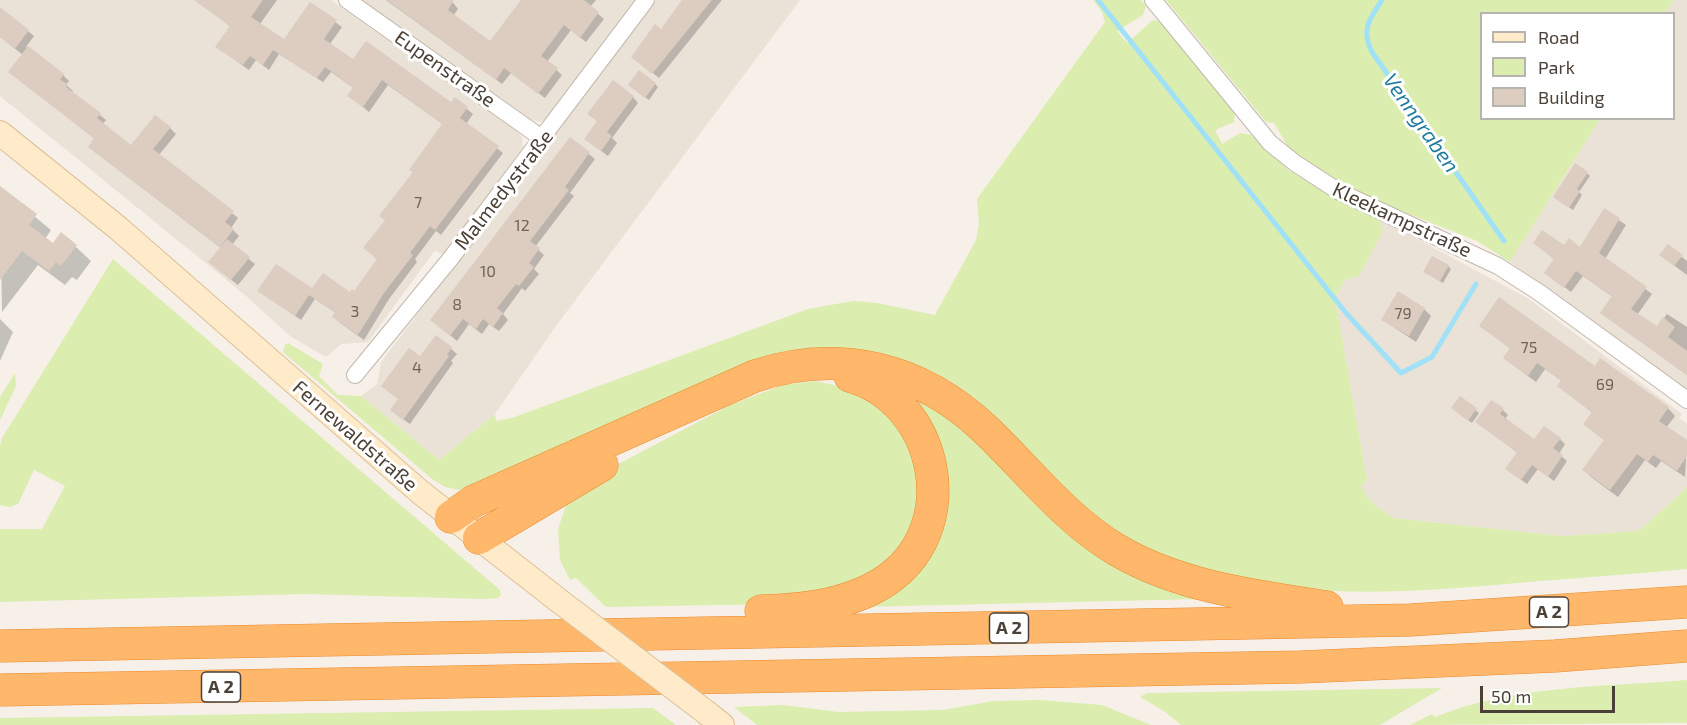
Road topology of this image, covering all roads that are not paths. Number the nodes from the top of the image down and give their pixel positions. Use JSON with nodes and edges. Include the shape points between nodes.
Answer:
{"nodes":[{"id":1,"x":347,"y":0,"type":"edge"},
{"id":2,"x":646,"y":0,"type":"edge"},
{"id":3,"x":1152,"y":0,"type":"edge"},
{"id":4,"x":0,"y":133,"type":"edge"},
{"id":5,"x":543,"y":139,"type":"junction"},
{"id":6,"x":355,"y":375,"type":"dead end"},
{"id":7,"x":1687,"y":400,"type":"edge"},
{"id":8,"x":451,"y":517,"type":"junction"},
{"id":9,"x":479,"y":538,"type":"junction"},
{"id":10,"x":1687,"y":602,"type":"edge"},
{"id":11,"x":1411,"y":620,"type":"junction"},
{"id":12,"x":607,"y":634,"type":"junction"},
{"id":13,"x":0,"y":646,"type":"edge"},
{"id":14,"x":1687,"y":646,"type":"edge"},
{"id":15,"x":0,"y":690,"type":"edge"},
{"id":16,"x":714,"y":719,"type":"edge"}],
"edges":[{"from":1,"to":5,"type":"street","name":"Eupenstraße"},
{"from":2,"to":5,"type":"street","name":"Malmedystraße"},
{"from":3,"to":7,"type":"street","name":"Kleekampstraße","via":[[1270,143],[1295,163],[1338,191],[1498,266]]},
{"from":4,"to":8,"type":"main road","name":"Fernewaldstraße","via":[[118,228]]},
{"from":5,"to":6,"type":"street","name":"Malmedystraße"},
{"from":8,"to":9,"type":"main road","name":"Fernewaldstraße"},
{"from":8,"to":11,"type":"highway","via":[[474,501],[743,381],[793,365],[852,364],[897,375],[951,401],[988,431],[1070,515],[1140,561],[1172,575],[1236,592]]},
{"from":9,"to":12,"type":"highway","via":[[563,486],[763,384],[817,374],[842,375],[883,391],[907,414],[929,453],[932,502],[927,527],[916,549],[891,576],[862,593],[802,609],[634,614]]},
{"from":9,"to":16,"type":"main road","name":"Fernewaldstraße","bridge":true},
{"from":10,"to":11,"type":"highway","number":"A 2"},
{"from":11,"to":12,"type":"highway","number":"A 2"},
{"from":12,"to":13,"type":"highway","number":"A 2"},
{"from":14,"to":15,"type":"highway","number":"A 2","via":[[1543,657],[1302,667]]}]}
